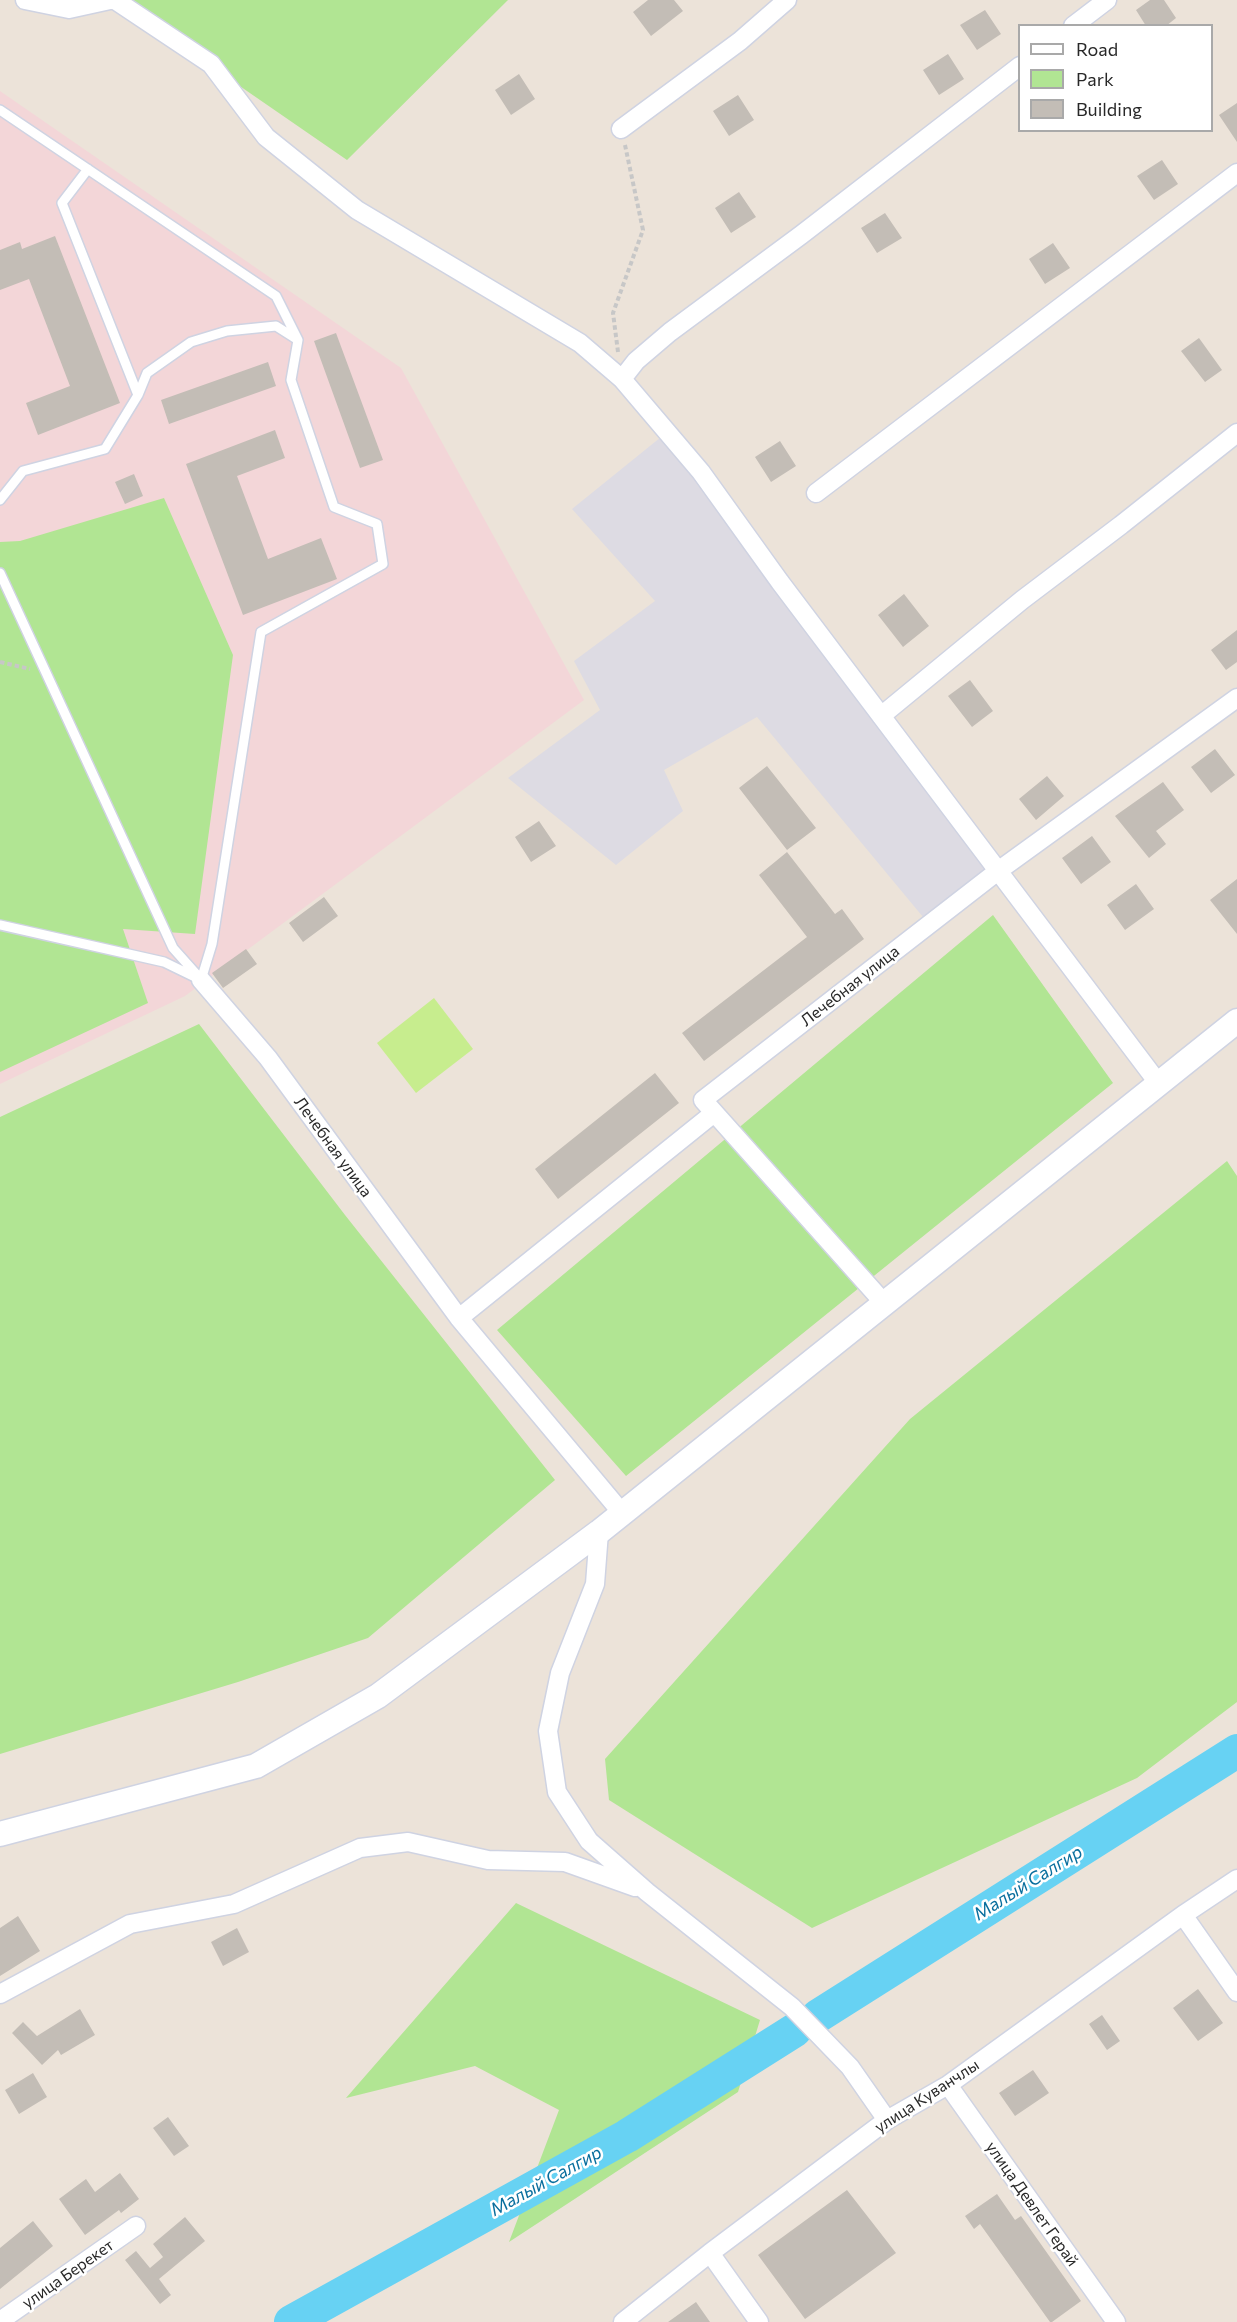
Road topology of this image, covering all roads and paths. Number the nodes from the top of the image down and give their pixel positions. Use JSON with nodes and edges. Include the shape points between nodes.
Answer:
{"nodes":[{"id":1,"x":25,"y":0,"type":"edge"},
{"id":2,"x":110,"y":0,"type":"edge"},
{"id":3,"x":115,"y":0,"type":"edge"},
{"id":4,"x":787,"y":0,"type":"edge"},
{"id":5,"x":1107,"y":0,"type":"edge"},
{"id":6,"x":1076,"y":24,"type":"edge"},
{"id":7,"x":1018,"y":68,"type":"edge"},
{"id":8,"x":0,"y":110,"type":"edge"},
{"id":9,"x":621,"y":129,"type":"joint"},
{"id":10,"x":88,"y":169,"type":"junction"},
{"id":11,"x":1237,"y":173,"type":"edge"},
{"id":12,"x":298,"y":340,"type":"junction"},
{"id":13,"x":622,"y":379,"type":"junction"},
{"id":14,"x":138,"y":395,"type":"junction"},
{"id":15,"x":1237,"y":433,"type":"edge"},
{"id":16,"x":816,"y":493,"type":"dead end"},
{"id":17,"x":0,"y":500,"type":"edge"},
{"id":18,"x":0,"y":573,"type":"edge"},
{"id":19,"x":0,"y":662,"type":"edge"},
{"id":20,"x":46,"y":671,"type":"junction"},
{"id":21,"x":1237,"y":698,"type":"edge"},
{"id":22,"x":881,"y":716,"type":"junction"},
{"id":23,"x":998,"y":871,"type":"junction"},
{"id":24,"x":0,"y":925,"type":"edge"},
{"id":25,"x":201,"y":980,"type":"junction"},
{"id":26,"x":1237,"y":1021,"type":"edge"},
{"id":27,"x":1159,"y":1084,"type":"junction"},
{"id":28,"x":708,"y":1106,"type":"junction"},
{"id":29,"x":884,"y":1304,"type":"junction"},
{"id":30,"x":459,"y":1318,"type":"junction"},
{"id":31,"x":622,"y":1513,"type":"junction"},
{"id":32,"x":599,"y":1532,"type":"junction"},
{"id":33,"x":0,"y":1834,"type":"edge"},
{"id":34,"x":1237,"y":1879,"type":"edge"},
{"id":35,"x":647,"y":1892,"type":"junction"},
{"id":36,"x":1183,"y":1915,"type":"junction"},
{"id":37,"x":1237,"y":1992,"type":"edge"},
{"id":38,"x":0,"y":1994,"type":"edge"},
{"id":39,"x":948,"y":2085,"type":"junction"},
{"id":40,"x":887,"y":2120,"type":"junction"},
{"id":41,"x":136,"y":2226,"type":"dead end"},
{"id":42,"x":710,"y":2253,"type":"junction"},
{"id":43,"x":0,"y":2321,"type":"edge"},
{"id":44,"x":623,"y":2322,"type":"edge"},
{"id":45,"x":759,"y":2322,"type":"edge"},
{"id":46,"x":1116,"y":2322,"type":"edge"}],
"edges":[{"from":1,"to":2,"type":"street","via":[[69,9]]},
{"from":3,"to":13,"type":"street","via":[[211,64],[267,137],[357,210],[580,343]]},
{"from":4,"to":9,"type":"street","via":[[740,41]]},
{"from":5,"to":6,"type":"street"},
{"from":7,"to":13,"type":"street","via":[[670,332],[636,361]]},
{"from":8,"to":10,"type":"lane"},
{"from":9,"to":13,"type":"path","via":[[643,230],[613,313]]},
{"from":10,"to":12,"type":"lane","via":[[276,296]]},
{"from":10,"to":14,"type":"lane","via":[[62,203]]},
{"from":11,"to":16,"type":"street"},
{"from":12,"to":14,"type":"lane","via":[[276,326],[227,331],[191,342],[147,374]]},
{"from":12,"to":25,"type":"lane","via":[[291,380],[334,507],[377,524],[383,564],[261,632],[212,944]]},
{"from":13,"to":22,"type":"street","via":[[701,472]]},
{"from":14,"to":17,"type":"lane","via":[[105,449],[23,471]]},
{"from":15,"to":22,"type":"street","via":[[1022,600]]},
{"from":18,"to":20,"type":"lane"},
{"from":19,"to":20,"type":"path"},
{"from":20,"to":25,"type":"lane","via":[[173,948]]},
{"from":21,"to":23,"type":"street","name":"Лечебная улица"},
{"from":22,"to":23,"type":"street"},
{"from":23,"to":27,"type":"street"},
{"from":23,"to":28,"type":"street","name":"Лечебная улица"},
{"from":24,"to":25,"type":"lane","via":[[164,962]]},
{"from":25,"to":30,"type":"street","name":"Лечебная улица","via":[[268,1058]]},
{"from":26,"to":27,"type":"main road"},
{"from":27,"to":29,"type":"main road"},
{"from":28,"to":29,"type":"street"},
{"from":28,"to":30,"type":"street","name":"Лечебная улица"},
{"from":29,"to":31,"type":"main road"},
{"from":30,"to":31,"type":"street","name":"Лечебная улица"},
{"from":31,"to":32,"type":"main road"},
{"from":32,"to":33,"type":"main road","via":[[378,1696],[256,1766]]},
{"from":32,"to":35,"type":"street","via":[[595,1584],[560,1673],[548,1731],[557,1792],[589,1841]]},
{"from":34,"to":36,"type":"street","name":"улица Куванчлы"},
{"from":35,"to":38,"type":"street","via":[[565,1862],[488,1860],[408,1842],[360,1848],[234,1904],[130,1924]]},
{"from":35,"to":40,"type":"street","via":[[792,2007],[850,2067]]},
{"from":36,"to":37,"type":"street"},
{"from":36,"to":39,"type":"street","name":"улица Куванчлы"},
{"from":39,"to":40,"type":"street","name":"улица Куванчлы"},
{"from":39,"to":46,"type":"street","name":"улица Девлет Герай"},
{"from":40,"to":42,"type":"street","name":"улица Куванчлы"},
{"from":41,"to":43,"type":"street","name":"улица Берекет"},
{"from":42,"to":44,"type":"street","name":"улица Куванчлы"},
{"from":42,"to":45,"type":"street"}]}
